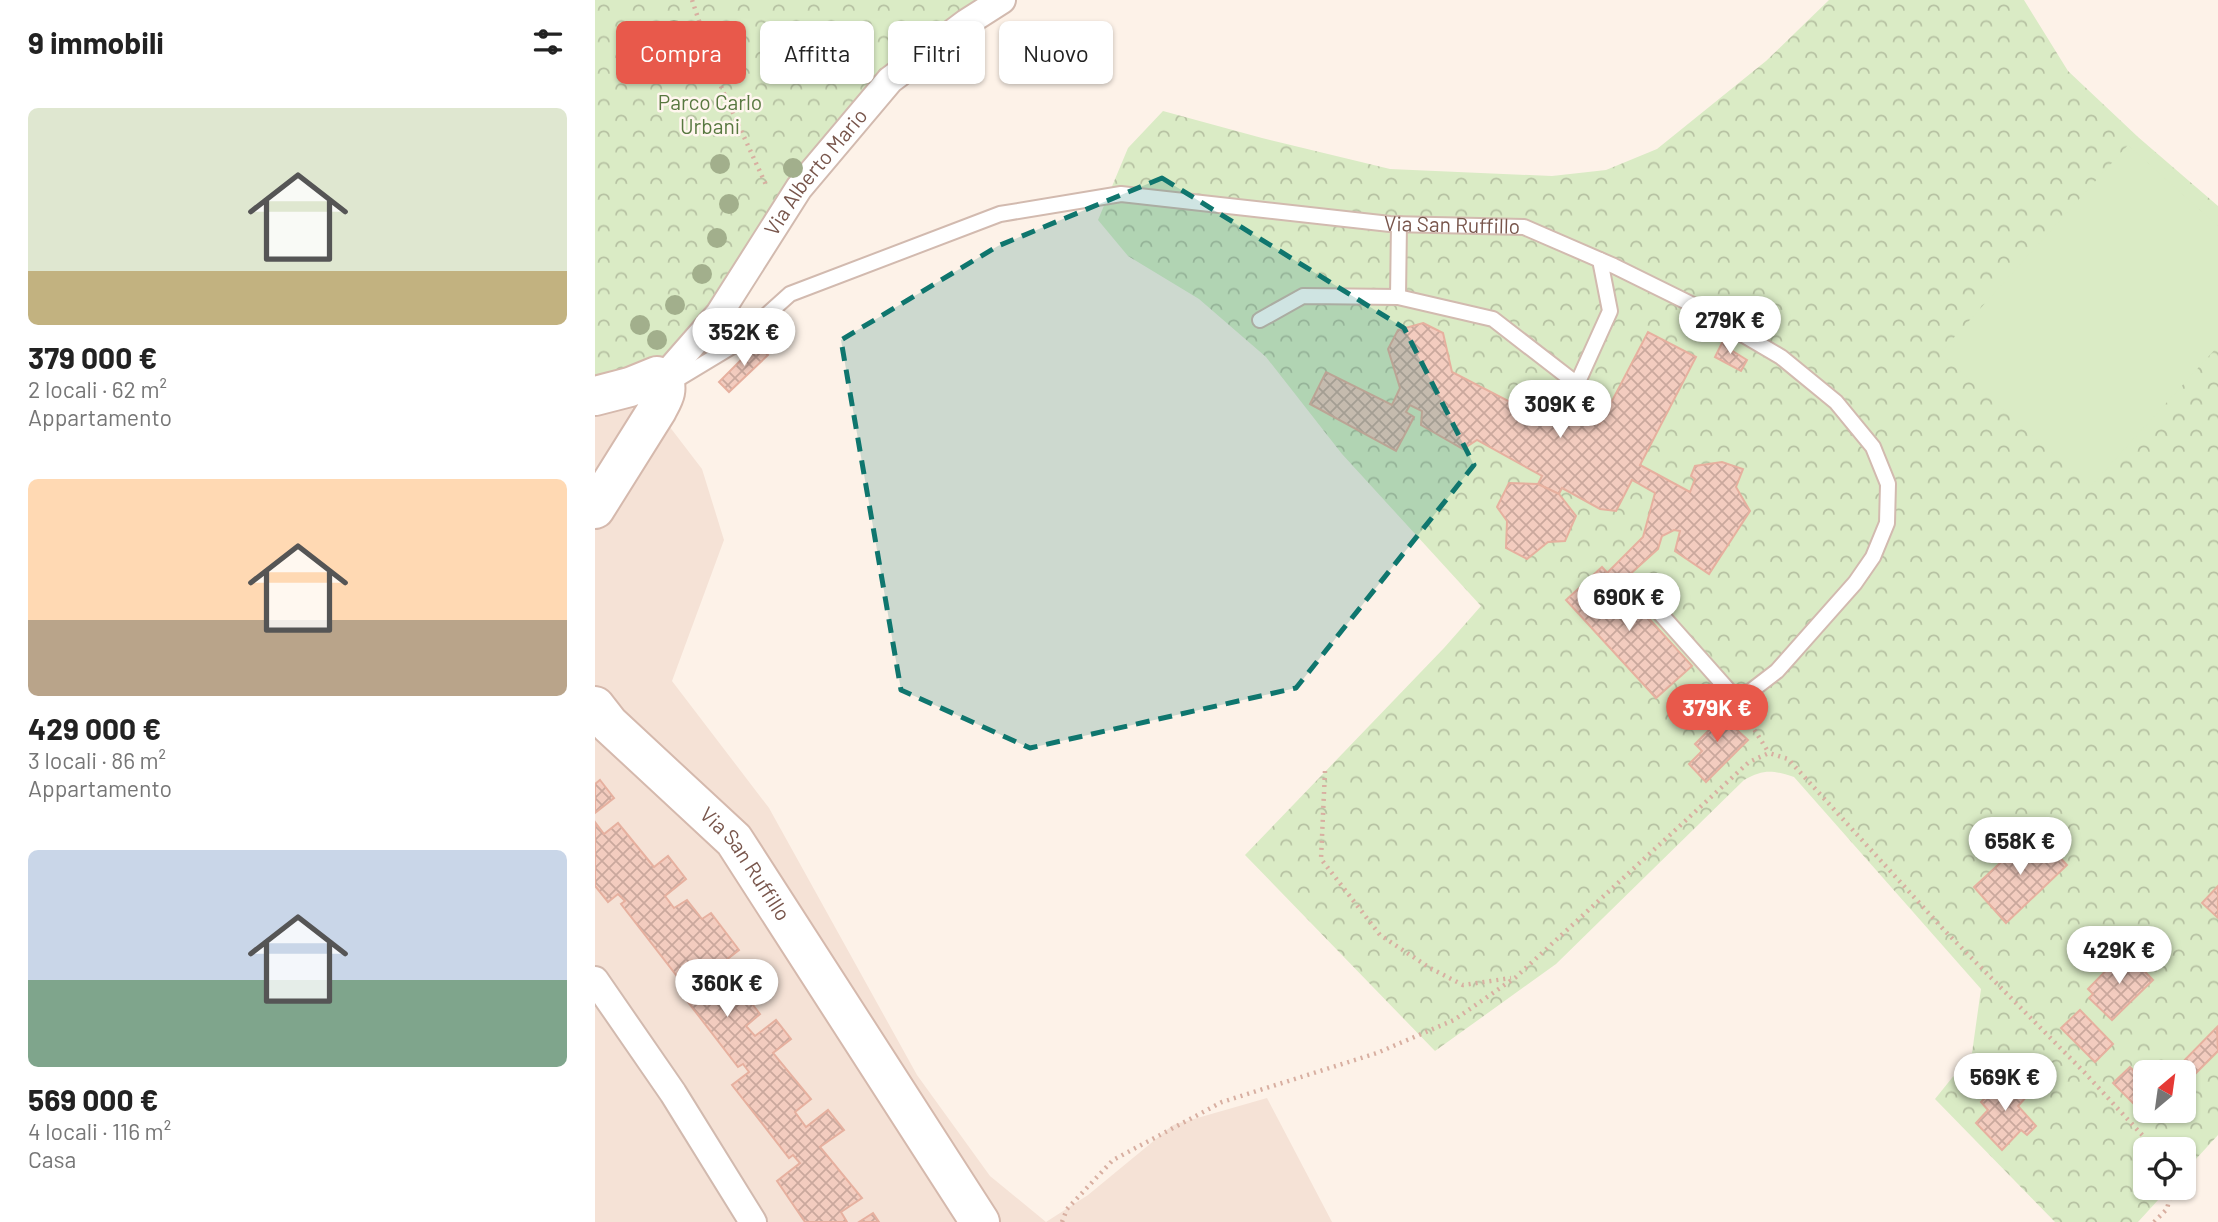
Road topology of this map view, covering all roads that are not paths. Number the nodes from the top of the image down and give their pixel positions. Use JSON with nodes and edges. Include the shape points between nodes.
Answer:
{"nodes":[{"id":1,"x":1002,"y":0,"type":"edge"},
{"id":2,"x":1399,"y":225,"type":"junction"},
{"id":3,"x":1600,"y":260,"type":"junction"},
{"id":4,"x":1398,"y":297,"type":"junction"},
{"id":5,"x":1260,"y":320,"type":"dead end"},
{"id":6,"x":665,"y":382,"type":"junction"},
{"id":7,"x":595,"y":396,"type":"edge"},
{"id":8,"x":595,"y":509,"type":"edge"},
{"id":9,"x":1634,"y":584,"type":"dead end"},
{"id":10,"x":595,"y":706,"type":"edge"},
{"id":11,"x":595,"y":980,"type":"edge"},
{"id":12,"x":753,"y":1222,"type":"edge"},
{"id":13,"x":980,"y":1222,"type":"edge"}],
"edges":[{"from":1,"to":6,"type":"street","name":"Via Alberto Mario","via":[[890,80],[799,188],[719,314]]},
{"from":2,"to":3,"type":"lane","name":"Via San Ruffillo","via":[[1524,228]]},
{"from":2,"to":4,"type":"lane"},
{"from":2,"to":6,"type":"lane","name":"Via San Ruffillo","via":[[1121,194],[1000,214],[790,294],[731,347]]},
{"from":3,"to":4,"type":"lane","via":[[1610,310],[1577,384],[1493,319]]},
{"from":3,"to":9,"type":"lane","name":"Via San Ruffillo","via":[[1689,303],[1781,357],[1836,402],[1873,447],[1888,484],[1887,523],[1873,557],[1777,671],[1738,701]]},
{"from":4,"to":5,"type":"lane","via":[[1303,296]]},
{"from":6,"to":7,"type":"street","name":"Via San Ruffillo","via":[[657,376]]},
{"from":6,"to":8,"type":"street","via":[[666,393],[657,410]]},
{"from":10,"to":13,"type":"street","name":"Via San Ruffillo","via":[[734,840]]},
{"from":11,"to":12,"type":"street","via":[[673,1093]]}]}
